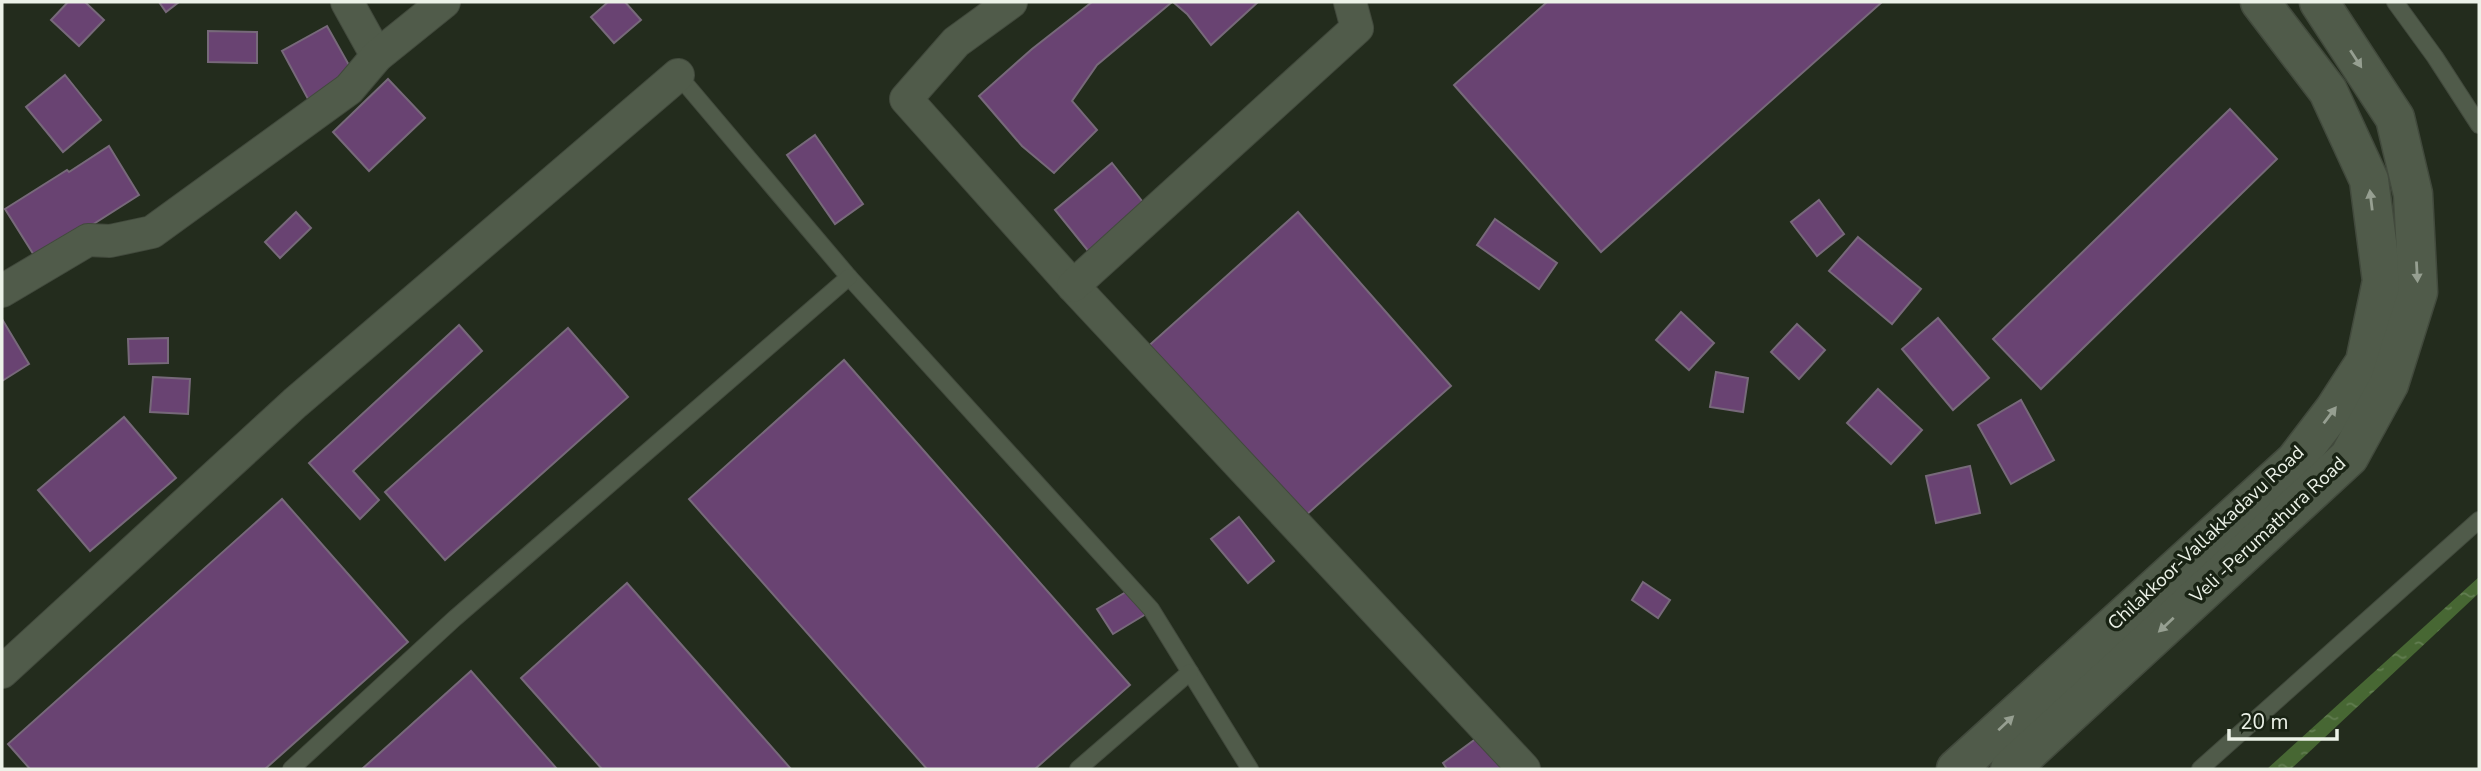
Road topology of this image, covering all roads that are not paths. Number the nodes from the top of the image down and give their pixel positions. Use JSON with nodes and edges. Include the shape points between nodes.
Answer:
{"nodes":[{"id":1,"x":347,"y":2,"type":"edge"},
{"id":2,"x":444,"y":2,"type":"edge"},
{"id":3,"x":1011,"y":2,"type":"edge"},
{"id":4,"x":1350,"y":2,"type":"edge"},
{"id":5,"x":2260,"y":2,"type":"edge"},
{"id":6,"x":2319,"y":2,"type":"edge"},
{"id":7,"x":2395,"y":2,"type":"edge"},
{"id":8,"x":377,"y":56,"type":"junction"},
{"id":9,"x":678,"y":75,"type":"joint"},
{"id":10,"x":2479,"y":125,"type":"edge"},
{"id":11,"x":849,"y":277,"type":"junction"},
{"id":12,"x":1073,"y":286,"type":"junction"},
{"id":13,"x":2,"y":291,"type":"edge"},
{"id":14,"x":2479,"y":520,"type":"edge"},
{"id":15,"x":2,"y":672,"type":"edge"},
{"id":16,"x":1190,"y":672,"type":"junction"},
{"id":17,"x":290,"y":769,"type":"edge"},
{"id":18,"x":1078,"y":769,"type":"edge"},
{"id":19,"x":1250,"y":769,"type":"edge"},
{"id":20,"x":1524,"y":769,"type":"edge"},
{"id":21,"x":1956,"y":769,"type":"edge"},
{"id":22,"x":2010,"y":769,"type":"edge"},
{"id":23,"x":2200,"y":769,"type":"edge"}],
"edges":[{"from":1,"to":8,"type":"street"},
{"from":2,"to":8,"type":"street"},
{"from":3,"to":12,"type":"street","via":[[956,42],[906,99]]},
{"from":4,"to":12,"type":"street","via":[[1357,27]]},
{"from":21,"to":5,"type":"main road","name":"Chilakkoor-Vallakkadavu Road","one_way":true,"via":[[2295,461],[2365,362],[2382,281],[2369,180],[2328,91]]},
{"from":6,"to":22,"type":"main road","name":"Veli -Perumathura Road","one_way":true,"via":[[2395,118],[2413,194],[2418,292],[2389,384],[2349,457]]},
{"from":7,"to":10,"type":"lane"},
{"from":8,"to":13,"type":"street","via":[[349,89],[152,232],[110,241],[88,240]]},
{"from":9,"to":11,"type":"lane"},
{"from":9,"to":15,"type":"street","via":[[295,403]]},
{"from":11,"to":16,"type":"lane","via":[[1151,609]]},
{"from":11,"to":17,"type":"lane","via":[[465,610]]},
{"from":12,"to":20,"type":"street"},
{"from":14,"to":23,"type":"lane"},
{"from":16,"to":18,"type":"lane"},
{"from":16,"to":19,"type":"lane"}]}
